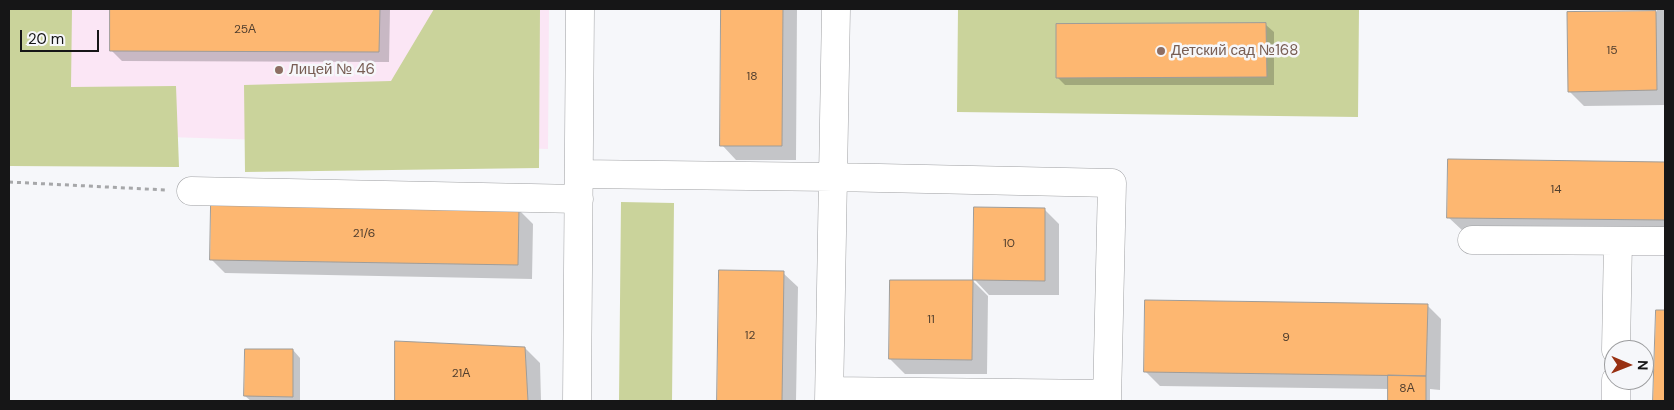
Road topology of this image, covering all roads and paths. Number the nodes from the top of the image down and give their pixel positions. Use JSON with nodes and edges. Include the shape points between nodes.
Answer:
{"nodes":[{"id":1,"x":580,"y":9,"type":"edge"},
{"id":2,"x":836,"y":9,"type":"edge"},
{"id":3,"x":833,"y":176,"type":"junction"},
{"id":4,"x":9,"y":182,"type":"edge"},
{"id":5,"x":579,"y":186,"type":"junction"},
{"id":6,"x":191,"y":191,"type":"joint"},
{"id":7,"x":1472,"y":240,"type":"dead end"},
{"id":8,"x":1665,"y":241,"type":"edge"},
{"id":9,"x":1618,"y":242,"type":"junction"},
{"id":10,"x":1616,"y":340,"type":"edge"},
{"id":11,"x":830,"y":396,"type":"edge"},
{"id":12,"x":1107,"y":398,"type":"edge"},
{"id":13,"x":578,"y":401,"type":"edge"}],
"edges":[{"from":1,"to":5,"type":"street"},
{"from":2,"to":3,"type":"street"},
{"from":3,"to":5,"type":"street"},
{"from":3,"to":11,"type":"street"},
{"from":3,"to":12,"type":"street","via":[[1112,183]]},
{"from":4,"to":6,"type":"path"},
{"from":5,"to":6,"type":"street"},
{"from":5,"to":13,"type":"street"},
{"from":7,"to":9,"type":"street"},
{"from":8,"to":9,"type":"street"},
{"from":9,"to":10,"type":"street"},
{"from":11,"to":12,"type":"street"}]}
